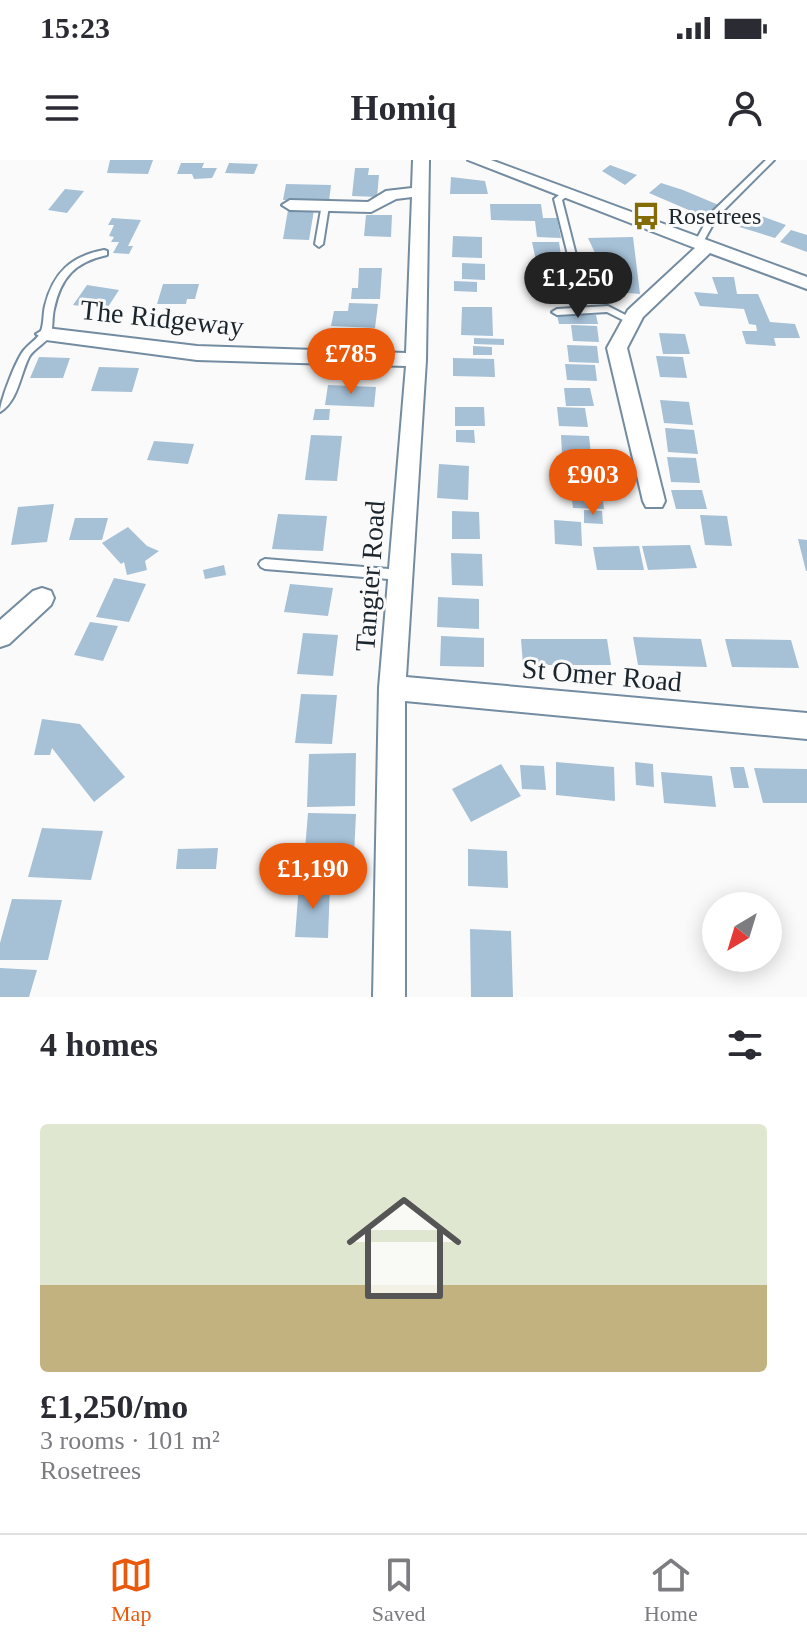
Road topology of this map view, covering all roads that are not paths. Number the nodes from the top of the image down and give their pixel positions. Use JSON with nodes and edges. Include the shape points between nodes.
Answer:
{"nodes":[{"id":1,"x":421,"y":160,"type":"edge"},
{"id":2,"x":476,"y":160,"type":"edge"},
{"id":3,"x":770,"y":160,"type":"edge"},
{"id":4,"x":420,"y":192,"type":"junction"},
{"id":5,"x":566,"y":194,"type":"junction"},
{"id":6,"x":290,"y":205,"type":"dead end"},
{"id":7,"x":325,"y":206,"type":"junction"},
{"id":8,"x":319,"y":244,"type":"dead end"},
{"id":9,"x":702,"y":246,"type":"junction"},
{"id":10,"x":104,"y":253,"type":"dead end"},
{"id":11,"x":573,"y":259,"type":"dead end"},
{"id":12,"x":807,"y":283,"type":"edge"},
{"id":13,"x":557,"y":312,"type":"dead end"},
{"id":14,"x":632,"y":321,"type":"junction"},
{"id":15,"x":46,"y":334,"type":"junction"},
{"id":16,"x":416,"y":360,"type":"junction"},
{"id":17,"x":0,"y":408,"type":"edge"},
{"id":18,"x":654,"y":501,"type":"dead end"},
{"id":19,"x":265,"y":564,"type":"dead end"},
{"id":20,"x":401,"y":575,"type":"junction"},
{"id":21,"x":42,"y":598,"type":"dead end"},
{"id":22,"x":0,"y":636,"type":"edge"},
{"id":23,"x":392,"y":688,"type":"junction"},
{"id":24,"x":807,"y":726,"type":"edge"},
{"id":25,"x":389,"y":997,"type":"edge"}],
"edges":[{"from":1,"to":4,"type":"street","name":"Tangier Road"},
{"from":2,"to":5,"type":"street"},
{"from":3,"to":9,"type":"lane","via":[[713,216]]},
{"from":4,"to":7,"type":"street","via":[[392,194],[371,207]]},
{"from":4,"to":16,"type":"street","name":"Tangier Road"},
{"from":5,"to":9,"type":"street"},
{"from":5,"to":11,"type":"lane","via":[[558,199]]},
{"from":6,"to":7,"type":"street"},
{"from":7,"to":8,"type":"lane"},
{"from":9,"to":12,"type":"street"},
{"from":9,"to":14,"type":"street"},
{"from":10,"to":15,"type":"lane","via":[[87,254],[64,273],[46,315]]},
{"from":13,"to":14,"type":"lane","via":[[608,309]]},
{"from":14,"to":18,"type":"street","via":[[617,348]]},
{"from":15,"to":16,"type":"street","name":"The Ridgeway","via":[[197,353]]},
{"from":15,"to":17,"type":"lane","via":[[26,353]]},
{"from":16,"to":20,"type":"street","name":"Tangier Road"},
{"from":19,"to":20,"type":"lane"},
{"from":20,"to":23,"type":"street","name":"Tangier Road"},
{"from":21,"to":22,"type":"street"},
{"from":23,"to":24,"type":"street","name":"St Omer Road"},
{"from":23,"to":25,"type":"street","name":"Tangier Road"}]}
